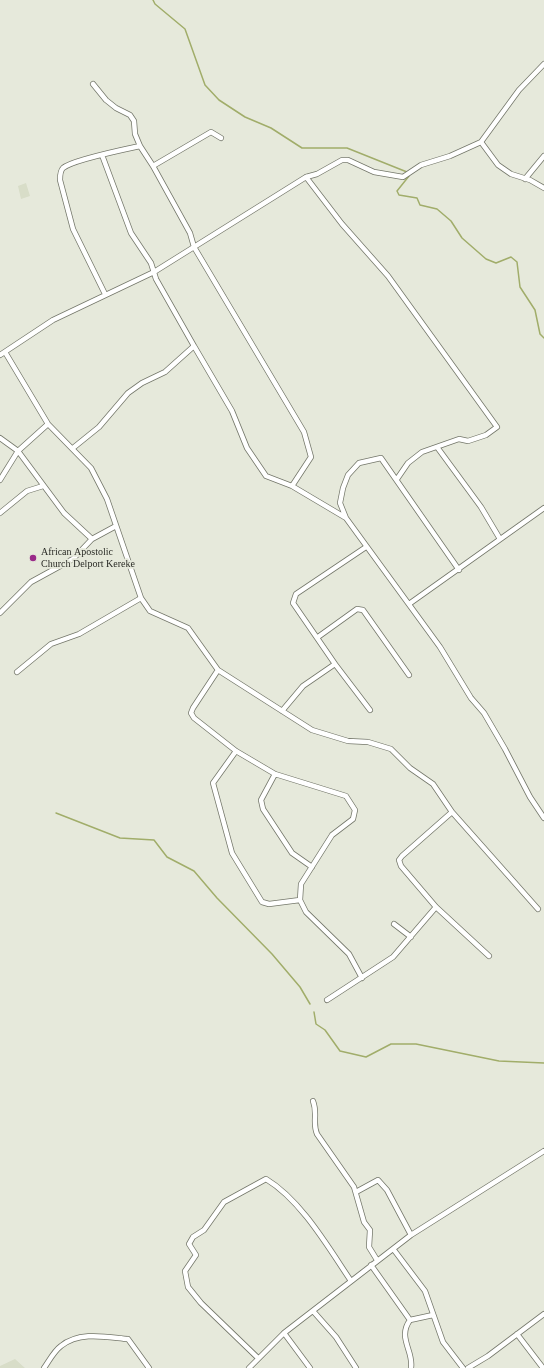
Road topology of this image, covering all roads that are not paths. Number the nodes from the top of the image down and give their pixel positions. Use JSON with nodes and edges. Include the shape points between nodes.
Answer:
{"nodes":[{"id":1,"x":544,"y":64,"type":"edge"},
{"id":2,"x":93,"y":84,"type":"dead end"},
{"id":3,"x":221,"y":138,"type":"dead end"},
{"id":4,"x":481,"y":142,"type":"junction"},
{"id":5,"x":140,"y":146,"type":"junction"},
{"id":6,"x":102,"y":155,"type":"junction"},
{"id":7,"x":544,"y":156,"type":"edge"},
{"id":8,"x":153,"y":166,"type":"junction"},
{"id":9,"x":306,"y":177,"type":"junction"},
{"id":10,"x":525,"y":179,"type":"junction"},
{"id":11,"x":544,"y":188,"type":"edge"},
{"id":12,"x":194,"y":248,"type":"junction"},
{"id":13,"x":154,"y":272,"type":"junction"},
{"id":14,"x":105,"y":294,"type":"junction"},
{"id":15,"x":194,"y":346,"type":"junction"},
{"id":16,"x":5,"y":352,"type":"junction"},
{"id":17,"x":0,"y":356,"type":"edge"},
{"id":18,"x":48,"y":424,"type":"junction"},
{"id":19,"x":0,"y":438,"type":"edge"},
{"id":20,"x":437,"y":447,"type":"junction"},
{"id":21,"x":73,"y":448,"type":"junction"},
{"id":22,"x":18,"y":451,"type":"junction"},
{"id":23,"x":397,"y":479,"type":"junction"},
{"id":24,"x":0,"y":480,"type":"edge"},
{"id":25,"x":43,"y":486,"type":"junction"},
{"id":26,"x":292,"y":486,"type":"junction"},
{"id":27,"x":544,"y":508,"type":"edge"},
{"id":28,"x":0,"y":513,"type":"edge"},
{"id":29,"x":346,"y":518,"type":"junction"},
{"id":30,"x":116,"y":526,"type":"junction"},
{"id":31,"x":92,"y":539,"type":"junction"},
{"id":32,"x":500,"y":539,"type":"junction"},
{"id":33,"x":366,"y":547,"type":"junction"},
{"id":34,"x":459,"y":570,"type":"junction"},
{"id":35,"x":141,"y":598,"type":"junction"},
{"id":36,"x":409,"y":604,"type":"junction"},
{"id":37,"x":0,"y":613,"type":"edge"},
{"id":38,"x":318,"y":637,"type":"junction"},
{"id":39,"x":335,"y":664,"type":"junction"},
{"id":40,"x":218,"y":670,"type":"junction"},
{"id":41,"x":17,"y":672,"type":"dead end"},
{"id":42,"x":409,"y":675,"type":"dead end"},
{"id":43,"x":370,"y":710,"type":"dead end"},
{"id":44,"x":282,"y":711,"type":"junction"},
{"id":45,"x":236,"y":750,"type":"junction"},
{"id":46,"x":274,"y":774,"type":"junction"},
{"id":47,"x":452,"y":812,"type":"junction"},
{"id":48,"x":544,"y":818,"type":"edge"},
{"id":49,"x":312,"y":867,"type":"junction"},
{"id":50,"x":300,"y":900,"type":"junction"},
{"id":51,"x":436,"y":907,"type":"junction"},
{"id":52,"x":538,"y":909,"type":"dead end"},
{"id":53,"x":394,"y":924,"type":"dead end"},
{"id":54,"x":412,"y":937,"type":"junction"},
{"id":55,"x":489,"y":956,"type":"dead end"},
{"id":56,"x":362,"y":978,"type":"junction"},
{"id":57,"x":327,"y":1000,"type":"dead end"},
{"id":58,"x":313,"y":1101,"type":"dead end"},
{"id":59,"x":544,"y":1151,"type":"edge"},
{"id":60,"x":356,"y":1192,"type":"junction"},
{"id":61,"x":411,"y":1235,"type":"junction"},
{"id":62,"x":394,"y":1250,"type":"junction"},
{"id":63,"x":377,"y":1260,"type":"junction"},
{"id":64,"x":371,"y":1265,"type":"junction"},
{"id":65,"x":351,"y":1281,"type":"junction"},
{"id":66,"x":313,"y":1311,"type":"junction"},
{"id":67,"x":544,"y":1314,"type":"edge"},
{"id":68,"x":433,"y":1315,"type":"junction"},
{"id":69,"x":410,"y":1320,"type":"junction"},
{"id":70,"x":284,"y":1333,"type":"junction"},
{"id":71,"x":518,"y":1334,"type":"junction"},
{"id":72,"x":258,"y":1358,"type":"junction"},
{"id":73,"x":44,"y":1368,"type":"edge"},
{"id":74,"x":149,"y":1368,"type":"edge"},
{"id":75,"x":248,"y":1368,"type":"edge"},
{"id":76,"x":310,"y":1368,"type":"edge"},
{"id":77,"x":356,"y":1368,"type":"edge"},
{"id":78,"x":411,"y":1368,"type":"edge"},
{"id":79,"x":463,"y":1368,"type":"edge"},
{"id":80,"x":468,"y":1368,"type":"edge"},
{"id":81,"x":543,"y":1368,"type":"edge"}],
"edges":[{"from":1,"to":4,"type":"street","via":[[519,90]]},
{"from":2,"to":5,"type":"street","via":[[106,100],[130,115]]},
{"from":3,"to":8,"type":"street","via":[[210,132]]},
{"from":4,"to":9,"type":"street","via":[[421,166],[403,177],[374,172],[348,160],[342,160]]},
{"from":4,"to":10,"type":"street","via":[[498,165],[511,174]]},
{"from":5,"to":6,"type":"street"},
{"from":5,"to":8,"type":"street"},
{"from":6,"to":13,"type":"street","via":[[131,233]]},
{"from":6,"to":14,"type":"street","via":[[64,167],[60,171],[60,180],[73,229]]},
{"from":7,"to":10,"type":"street"},
{"from":8,"to":12,"type":"street","via":[[190,233]]},
{"from":9,"to":12,"type":"street"},
{"from":9,"to":20,"type":"street","via":[[342,224],[388,276],[497,428],[468,440],[459,439]]},
{"from":10,"to":11,"type":"street"},
{"from":12,"to":13,"type":"street"},
{"from":12,"to":26,"type":"street","via":[[304,432],[311,457]]},
{"from":13,"to":14,"type":"street"},
{"from":13,"to":15,"type":"street"},
{"from":14,"to":16,"type":"street","via":[[53,320]]},
{"from":15,"to":21,"type":"street","via":[[165,372],[128,393],[99,427]]},
{"from":15,"to":26,"type":"street","via":[[204,359],[232,411],[248,448],[266,476]]},
{"from":16,"to":17,"type":"street"},
{"from":16,"to":18,"type":"street"},
{"from":18,"to":21,"type":"street"},
{"from":18,"to":22,"type":"street"},
{"from":19,"to":22,"type":"street"},
{"from":20,"to":23,"type":"street","via":[[422,452],[408,463]]},
{"from":20,"to":32,"type":"street"},
{"from":21,"to":30,"type":"street","via":[[91,468],[107,499]]},
{"from":22,"to":24,"type":"street"},
{"from":22,"to":25,"type":"street"},
{"from":23,"to":29,"type":"street","via":[[381,458],[359,463],[348,475],[342,488],[340,502]]},
{"from":23,"to":34,"type":"street"},
{"from":25,"to":28,"type":"street","via":[[27,491]]},
{"from":25,"to":31,"type":"street","via":[[64,513]]},
{"from":26,"to":29,"type":"street"},
{"from":27,"to":32,"type":"street"},
{"from":29,"to":33,"type":"street"},
{"from":30,"to":31,"type":"street"},
{"from":30,"to":35,"type":"street"},
{"from":31,"to":37,"type":"street","via":[[73,559],[31,582]]},
{"from":32,"to":34,"type":"street"},
{"from":33,"to":36,"type":"street"},
{"from":33,"to":38,"type":"street","via":[[296,594],[293,603]]},
{"from":34,"to":36,"type":"street"},
{"from":35,"to":40,"type":"street","via":[[150,611],[188,628]]},
{"from":35,"to":41,"type":"street","via":[[79,634],[52,644]]},
{"from":36,"to":48,"type":"street","via":[[471,698],[484,713]]},
{"from":38,"to":39,"type":"street"},
{"from":38,"to":42,"type":"street","via":[[357,609],[363,610]]},
{"from":39,"to":43,"type":"street"},
{"from":39,"to":44,"type":"street","via":[[303,686]]},
{"from":40,"to":44,"type":"street"},
{"from":40,"to":45,"type":"street","via":[[191,713]]},
{"from":44,"to":47,"type":"street","via":[[312,730],[348,742],[368,742],[391,749],[410,768],[433,784]]},
{"from":45,"to":46,"type":"street"},
{"from":45,"to":50,"type":"street","via":[[213,783],[232,853],[262,902],[269,904]]},
{"from":46,"to":49,"type":"street","via":[[261,800],[263,809],[292,854]]},
{"from":46,"to":49,"type":"street","via":[[346,796],[356,810],[353,819],[332,835]]},
{"from":47,"to":51,"type":"street","via":[[399,860],[400,866]]},
{"from":47,"to":52,"type":"street"},
{"from":49,"to":50,"type":"street","via":[[301,884]]},
{"from":50,"to":56,"type":"street","via":[[306,912],[349,954]]},
{"from":51,"to":54,"type":"street"},
{"from":51,"to":55,"type":"street"},
{"from":53,"to":54,"type":"street"},
{"from":54,"to":56,"type":"street","via":[[393,957]]},
{"from":56,"to":57,"type":"street"},
{"from":58,"to":60,"type":"street","via":[[316,1109],[314,1127],[317,1134]]},
{"from":59,"to":61,"type":"street"},
{"from":60,"to":61,"type":"street","via":[[378,1180],[387,1190]]},
{"from":60,"to":63,"type":"street","via":[[364,1222],[370,1230],[369,1247]]},
{"from":61,"to":62,"type":"street"},
{"from":62,"to":63,"type":"street"},
{"from":62,"to":68,"type":"street","via":[[425,1291]]},
{"from":63,"to":64,"type":"street"},
{"from":64,"to":65,"type":"street"},
{"from":64,"to":69,"type":"street"},
{"from":65,"to":66,"type":"street"},
{"from":65,"to":72,"type":"street","via":[[305,1216],[281,1188],[266,1179],[224,1202],[204,1230],[189,1244],[196,1255],[185,1271],[188,1287]]},
{"from":66,"to":70,"type":"street"},
{"from":66,"to":77,"type":"street","via":[[336,1337]]},
{"from":67,"to":71,"type":"street"},
{"from":68,"to":69,"type":"street"},
{"from":68,"to":79,"type":"street","via":[[443,1342]]},
{"from":69,"to":78,"type":"street","via":[[406,1326],[405,1339]]},
{"from":70,"to":72,"type":"street"},
{"from":70,"to":76,"type":"street"},
{"from":71,"to":80,"type":"street"},
{"from":71,"to":81,"type":"street"},
{"from":72,"to":75,"type":"street"},
{"from":73,"to":74,"type":"street","via":[[60,1346],[78,1337],[95,1336],[128,1339]]}]}
